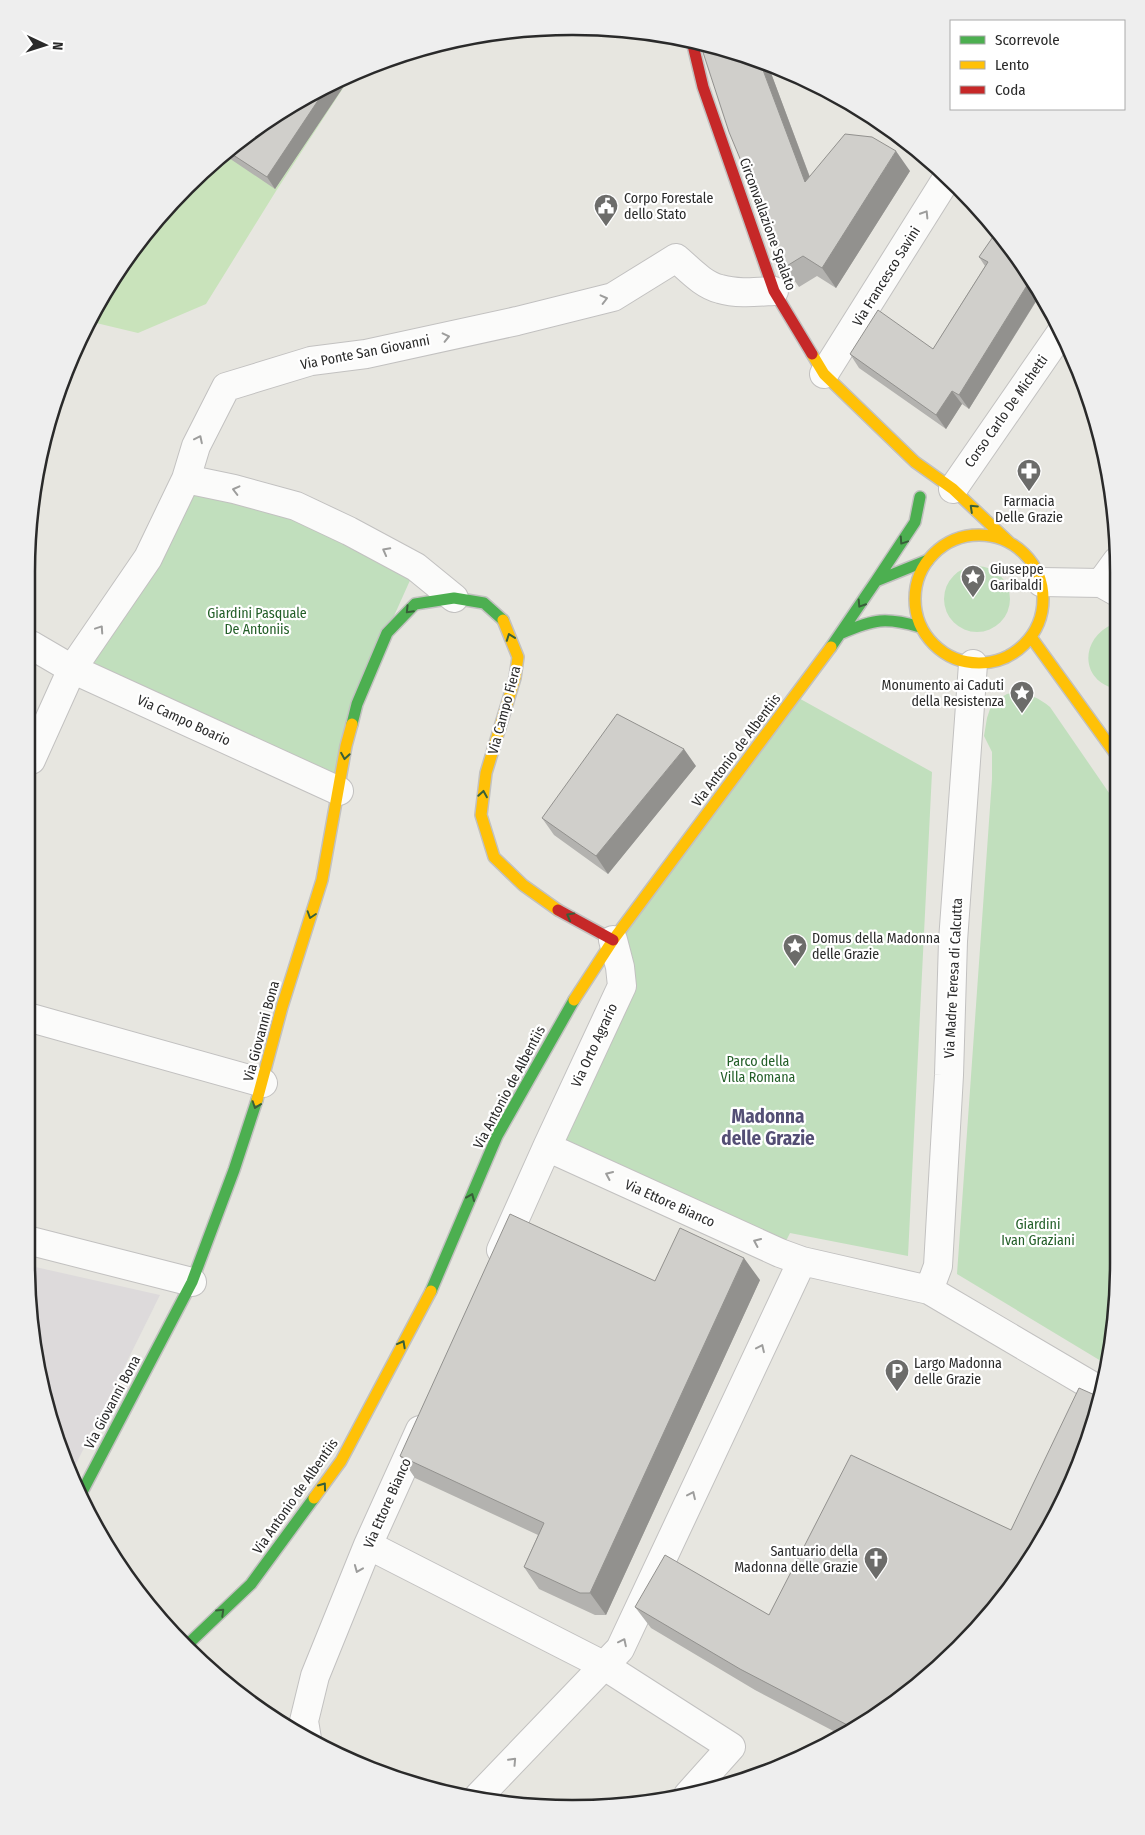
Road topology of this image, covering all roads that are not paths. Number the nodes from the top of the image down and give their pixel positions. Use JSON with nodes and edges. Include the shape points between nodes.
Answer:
{"nodes":[{"id":1,"x":694,"y":49,"type":"edge"},
{"id":2,"x":944,"y":183,"type":"edge"},
{"id":3,"x":774,"y":291,"type":"junction"},
{"id":4,"x":1057,"y":339,"type":"edge"},
{"id":5,"x":824,"y":374,"type":"junction"},
{"id":6,"x":915,"y":462,"type":"junction"},
{"id":7,"x":186,"y":479,"type":"junction"},
{"id":8,"x":919,"y":488,"type":"junction"},
{"id":9,"x":952,"y":489,"type":"junction"},
{"id":10,"x":928,"y":513,"type":"dead end"},
{"id":11,"x":1009,"y":542,"type":"junction"},
{"id":12,"x":928,"y":560,"type":"junction"},
{"id":13,"x":876,"y":581,"type":"junction"},
{"id":14,"x":1041,"y":582,"type":"junction"},
{"id":15,"x":1109,"y":588,"type":"edge"},
{"id":16,"x":454,"y":598,"type":"junction"},
{"id":17,"x":920,"y":627,"type":"junction"},
{"id":18,"x":842,"y":633,"type":"junction"},
{"id":19,"x":1031,"y":637,"type":"junction"},
{"id":20,"x":35,"y":647,"type":"edge"},
{"id":21,"x":973,"y":664,"type":"junction"},
{"id":22,"x":72,"y":669,"type":"junction"},
{"id":23,"x":1110,"y":746,"type":"edge"},
{"id":24,"x":35,"y":751,"type":"edge"},
{"id":25,"x":339,"y":791,"type":"junction"},
{"id":26,"x":613,"y":940,"type":"junction"},
{"id":27,"x":35,"y":1019,"type":"edge"},
{"id":28,"x":263,"y":1083,"type":"junction"},
{"id":29,"x":547,"y":1147,"type":"junction"},
{"id":30,"x":35,"y":1241,"type":"edge"},
{"id":31,"x":802,"y":1261,"type":"junction"},
{"id":32,"x":490,"y":1274,"type":"edge"},
{"id":33,"x":192,"y":1282,"type":"junction"},
{"id":34,"x":928,"y":1290,"type":"junction"},
{"id":35,"x":1092,"y":1385,"type":"edge"},
{"id":36,"x":430,"y":1409,"type":"edge"},
{"id":37,"x":84,"y":1487,"type":"edge"},
{"id":38,"x":368,"y":1545,"type":"junction"},
{"id":39,"x":191,"y":1642,"type":"edge"},
{"id":40,"x":603,"y":1666,"type":"junction"},
{"id":41,"x":305,"y":1729,"type":"edge"},
{"id":42,"x":696,"y":1786,"type":"edge"},
{"id":43,"x":483,"y":1792,"type":"edge"}],
"edges":[{"from":1,"to":3,"type":"main road","name":"Circonvallazione Spalato","via":[[703,88]]},
{"from":5,"to":2,"type":"street","name":"Via Francesco Savini","one_way":true},
{"from":3,"to":5,"type":"main road","name":"Circonvallazione Spalato"},
{"from":7,"to":3,"type":"street","name":"Via Ponte San Giovanni","one_way":true,"via":[[196,446],[226,386],[311,360],[382,351],[613,297],[676,258],[699,278],[719,289],[746,293]]},
{"from":4,"to":9,"type":"street","name":"Corso Carlo De Michetti"},
{"from":5,"to":6,"type":"main road","name":"Circonvallazione Spalato"},
{"from":6,"to":8,"type":"main road"},
{"from":6,"to":9,"type":"main road","name":"Circonvallazione Spalato"},
{"from":16,"to":7,"type":"street","name":"Via Campo Fiera","one_way":true,"via":[[416,567],[296,506]]},
{"from":22,"to":7,"type":"street","name":"Via Ponte San Giovanni","one_way":true,"via":[[148,558]]},
{"from":8,"to":10,"type":"main road"},
{"from":8,"to":13,"type":"main road","name":"Via Antonio de Albentiis","one_way":true,"via":[[916,522]]},
{"from":11,"to":9,"type":"main road","name":"Circonvallazione Spalato","one_way":true},
{"from":11,"to":12,"type":"main road","via":[[992,536],[958,538],[941,542]]},
{"from":11,"to":14,"type":"main road","via":[[1029,559]]},
{"from":12,"to":13,"type":"main road"},
{"from":12,"to":17,"type":"main road","via":[[916,586],[915,606]]},
{"from":13,"to":18,"type":"main road","name":"Via Antonio de Albentiis","one_way":true},
{"from":14,"to":15,"type":"street"},
{"from":14,"to":19,"type":"main road","via":[[1042,611]]},
{"from":16,"to":25,"type":"main road","name":"Via Giovanni Bona","one_way":true,"via":[[415,604],[387,633],[357,704]]},
{"from":26,"to":16,"type":"main road","name":"Via Campo Fiera","one_way":true,"via":[[560,911],[523,884],[494,857],[481,814],[482,798],[518,657],[504,622],[484,603]]},
{"from":17,"to":18,"type":"main road","via":[[898,620],[879,619]]},
{"from":17,"to":21,"type":"main road","via":[[946,655]]},
{"from":18,"to":26,"type":"main road","name":"Via Antonio de Albentiis"},
{"from":19,"to":21,"type":"main road","via":[[1006,658]]},
{"from":19,"to":23,"type":"main road"},
{"from":20,"to":22,"type":"street","name":"Via Campo Boario"},
{"from":21,"to":34,"type":"street","name":"Via Madre Teresa di Calcutta","via":[[954,942],[938,1266]]},
{"from":22,"to":24,"type":"street","name":"Via Ponte San Giovanni"},
{"from":22,"to":25,"type":"street","name":"Via Campo Boario"},
{"from":25,"to":28,"type":"main road","name":"Via Giovanni Bona","one_way":true,"via":[[322,880],[282,1006]]},
{"from":26,"to":29,"type":"street","name":"Via Orto Agrario","via":[[622,986]]},
{"from":39,"to":26,"type":"main road","name":"Via Antonio de Albentiis","one_way":true,"via":[[251,1584],[341,1461],[432,1288],[497,1136],[564,1015]]},
{"from":27,"to":28,"type":"street"},
{"from":28,"to":33,"type":"main road","name":"Via Giovanni Bona","one_way":true},
{"from":31,"to":29,"type":"street","name":"Via Ettore Bianco","one_way":true},
{"from":29,"to":32,"type":"street"},
{"from":30,"to":33,"type":"street"},
{"from":31,"to":34,"type":"street","name":"Via Ettore Bianco"},
{"from":40,"to":31,"type":"street","one_way":true,"via":[[620,1649]]},
{"from":33,"to":37,"type":"main road","name":"Via Giovanni Bona"},
{"from":34,"to":35,"type":"street","name":"Via Ettore Bianco"},
{"from":36,"to":38,"type":"street","name":"Via Ettore Bianco"},
{"from":38,"to":40,"type":"street"},
{"from":38,"to":41,"type":"street","name":"Via Ettore Bianco","one_way":true,"via":[[315,1676],[304,1721]]},
{"from":40,"to":42,"type":"street","via":[[731,1747]]},
{"from":43,"to":40,"type":"street","one_way":true}]}
